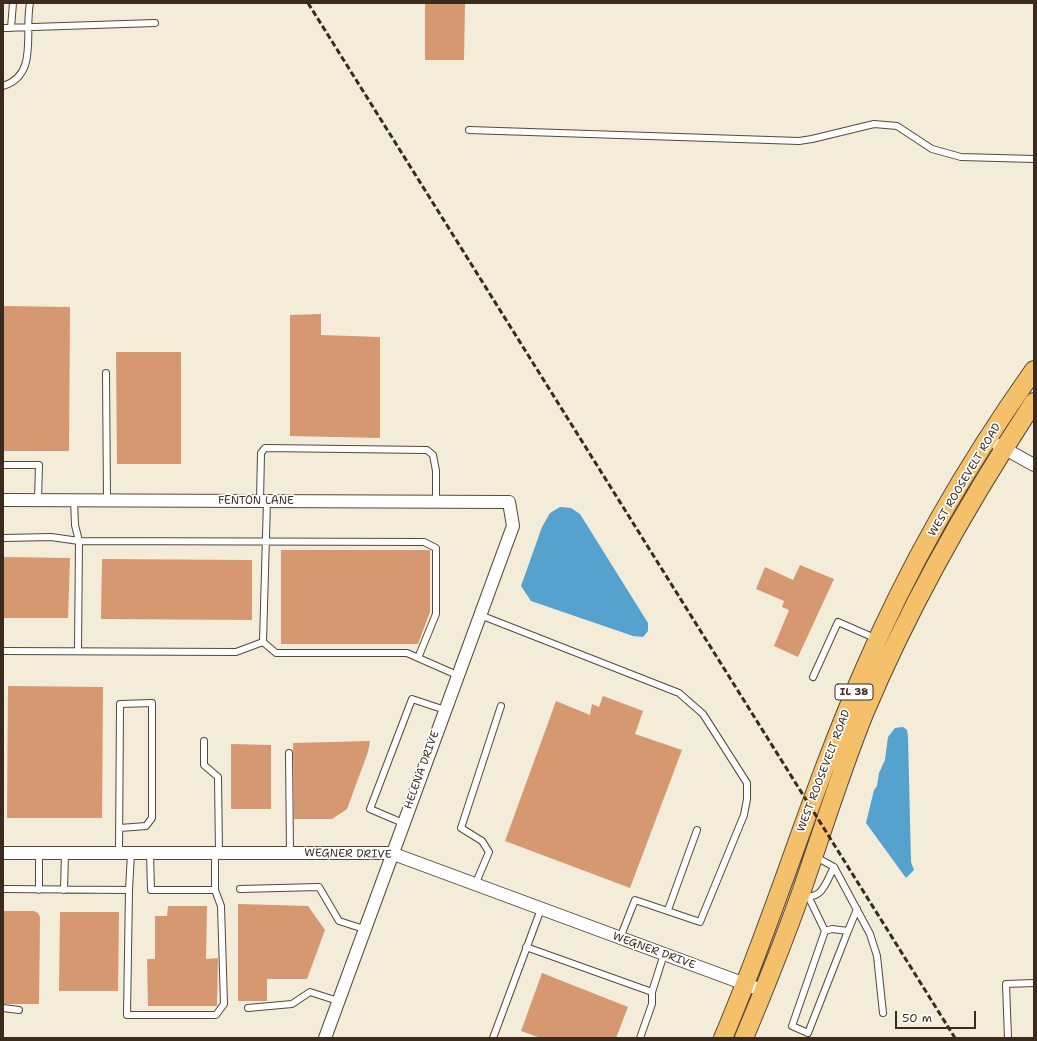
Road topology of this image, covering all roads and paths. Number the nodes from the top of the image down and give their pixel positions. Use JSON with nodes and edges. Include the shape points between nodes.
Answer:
{"nodes":[{"id":1,"x":13,"y":3,"type":"edge"},
{"id":2,"x":30,"y":3,"type":"edge"},
{"id":3,"x":155,"y":23,"type":"dead end"},
{"id":4,"x":27,"y":27,"type":"junction"},
{"id":5,"x":3,"y":28,"type":"edge"},
{"id":6,"x":11,"y":28,"type":"junction"},
{"id":7,"x":3,"y":86,"type":"edge"},
{"id":8,"x":469,"y":130,"type":"dead end"},
{"id":9,"x":1034,"y":159,"type":"edge"},
{"id":10,"x":1034,"y":370,"type":"edge"},
{"id":11,"x":106,"y":373,"type":"dead end"},
{"id":12,"x":1034,"y":402,"type":"edge"},
{"id":13,"x":988,"y":439,"type":"junction"},
{"id":14,"x":1004,"y":448,"type":"junction"},
{"id":15,"x":1034,"y":464,"type":"edge"},
{"id":16,"x":3,"y":465,"type":"edge"},
{"id":17,"x":3,"y":500,"type":"edge"},
{"id":18,"x":38,"y":500,"type":"junction"},
{"id":19,"x":74,"y":500,"type":"junction"},
{"id":20,"x":107,"y":500,"type":"junction"},
{"id":21,"x":264,"y":501,"type":"junction"},
{"id":22,"x":436,"y":501,"type":"junction"},
{"id":23,"x":509,"y":502,"type":"joint"},
{"id":24,"x":3,"y":538,"type":"edge"},
{"id":25,"x":79,"y":541,"type":"junction"},
{"id":26,"x":266,"y":541,"type":"junction"},
{"id":27,"x":480,"y":615,"type":"junction"},
{"id":28,"x":877,"y":640,"type":"junction"},
{"id":29,"x":264,"y":642,"type":"junction"},
{"id":30,"x":3,"y":651,"type":"edge"},
{"id":31,"x":78,"y":652,"type":"junction"},
{"id":32,"x":418,"y":658,"type":"junction"},
{"id":33,"x":457,"y":675,"type":"junction"},
{"id":34,"x":813,"y":677,"type":"dead end"},
{"id":35,"x":501,"y":706,"type":"dead end"},
{"id":36,"x":445,"y":710,"type":"junction"},
{"id":37,"x":204,"y":740,"type":"dead end"},
{"id":38,"x":289,"y":753,"type":"dead end"},
{"id":39,"x":403,"y":823,"type":"junction"},
{"id":40,"x":120,"y":828,"type":"junction"},
{"id":41,"x":697,"y":830,"type":"dead end"},
{"id":42,"x":3,"y":853,"type":"edge"},
{"id":43,"x":39,"y":853,"type":"junction"},
{"id":44,"x":65,"y":853,"type":"junction"},
{"id":45,"x":119,"y":853,"type":"junction"},
{"id":46,"x":131,"y":853,"type":"junction"},
{"id":47,"x":150,"y":853,"type":"junction"},
{"id":48,"x":217,"y":853,"type":"junction"},
{"id":49,"x":290,"y":853,"type":"junction"},
{"id":50,"x":391,"y":853,"type":"junction"},
{"id":51,"x":813,"y":856,"type":"junction"},
{"id":52,"x":834,"y":867,"type":"junction"},
{"id":53,"x":476,"y":885,"type":"junction"},
{"id":54,"x":3,"y":889,"type":"edge"},
{"id":55,"x":240,"y":889,"type":"dead end"},
{"id":56,"x":39,"y":890,"type":"junction"},
{"id":57,"x":64,"y":890,"type":"junction"},
{"id":58,"x":129,"y":890,"type":"junction"},
{"id":59,"x":215,"y":890,"type":"junction"},
{"id":60,"x":804,"y":896,"type":"junction"},
{"id":61,"x":541,"y":909,"type":"junction"},
{"id":62,"x":857,"y":909,"type":"junction"},
{"id":63,"x":668,"y":910,"type":"junction"},
{"id":64,"x":364,"y":930,"type":"junction"},
{"id":65,"x":825,"y":931,"type":"junction"},
{"id":66,"x":848,"y":931,"type":"junction"},
{"id":67,"x":620,"y":938,"type":"junction"},
{"id":68,"x":526,"y":948,"type":"junction"},
{"id":69,"x":664,"y":954,"type":"junction"},
{"id":70,"x":1034,"y":983,"type":"edge"},
{"id":71,"x":746,"y":985,"type":"junction"},
{"id":72,"x":652,"y":992,"type":"junction"},
{"id":73,"x":764,"y":992,"type":"junction"},
{"id":74,"x":338,"y":1001,"type":"junction"},
{"id":75,"x":3,"y":1008,"type":"edge"},
{"id":76,"x":248,"y":1008,"type":"dead end"},
{"id":77,"x":19,"y":1010,"type":"dead end"},
{"id":78,"x":883,"y":1013,"type":"dead end"},
{"id":79,"x":325,"y":1038,"type":"edge"},
{"id":80,"x":493,"y":1038,"type":"edge"},
{"id":81,"x":640,"y":1038,"type":"edge"},
{"id":82,"x":724,"y":1038,"type":"edge"},
{"id":83,"x":744,"y":1038,"type":"edge"},
{"id":84,"x":1008,"y":1038,"type":"edge"}],
"edges":[{"from":1,"to":6,"type":"lane"},
{"from":2,"to":4,"type":"lane"},
{"from":3,"to":4,"type":"lane"},
{"from":4,"to":6,"type":"lane"},
{"from":4,"to":7,"type":"lane","via":[[25,67],[20,77]]},
{"from":5,"to":6,"type":"lane"},
{"from":8,"to":9,"type":"lane","via":[[799,141],[874,124],[897,126],[932,149],[961,157]]},
{"from":10,"to":13,"type":"main road","name":"WEST ROOSEVELT ROAD","number":"IL 38"},
{"from":11,"to":20,"type":"lane"},
{"from":12,"to":14,"type":"main road","name":"WEST ROOSEVELT ROAD","number":"IL 38"},
{"from":13,"to":14,"type":"street"},
{"from":13,"to":28,"type":"main road","name":"WEST ROOSEVELT ROAD","number":"IL 38","via":[[924,549]]},
{"from":14,"to":15,"type":"street"},
{"from":14,"to":51,"type":"main road","name":"WEST ROOSEVELT ROAD","number":"IL 38","via":[[941,554],[898,640],[864,715]]},
{"from":16,"to":18,"type":"lane","via":[[39,466]]},
{"from":17,"to":18,"type":"street","name":"FENTON LANE"},
{"from":18,"to":19,"type":"street","name":"FENTON LANE"},
{"from":19,"to":20,"type":"street","name":"FENTON LANE"},
{"from":19,"to":25,"type":"lane","via":[[75,525]]},
{"from":20,"to":21,"type":"street","name":"FENTON LANE"},
{"from":21,"to":22,"type":"street","name":"FENTON LANE"},
{"from":21,"to":22,"type":"lane","via":[[261,453],[266,448],[273,448],[427,450],[433,455],[436,471]]},
{"from":21,"to":26,"type":"lane"},
{"from":22,"to":23,"type":"street","name":"FENTON LANE"},
{"from":23,"to":27,"type":"street","name":"HELENA DRIVE","via":[[513,526]]},
{"from":24,"to":25,"type":"lane"},
{"from":25,"to":26,"type":"lane"},
{"from":25,"to":31,"type":"lane"},
{"from":26,"to":29,"type":"lane"},
{"from":26,"to":32,"type":"lane","via":[[424,542],[436,548],[436,614]]},
{"from":27,"to":33,"type":"street","name":"HELENA DRIVE"},
{"from":27,"to":63,"type":"lane","via":[[679,693],[703,714],[747,783],[748,799],[744,815],[700,922]]},
{"from":28,"to":34,"type":"lane","via":[[838,622]]},
{"from":28,"to":71,"type":"main road","name":"WEST ROOSEVELT ROAD","number":"IL 38","via":[[820,778]]},
{"from":29,"to":31,"type":"lane","via":[[236,652]]},
{"from":29,"to":32,"type":"lane","via":[[276,653],[407,653]]},
{"from":30,"to":31,"type":"lane"},
{"from":32,"to":33,"type":"lane"},
{"from":33,"to":36,"type":"street","name":"HELENA DRIVE"},
{"from":35,"to":53,"type":"lane","via":[[461,828],[482,841],[489,852]]},
{"from":36,"to":39,"type":"street","name":"HELENA DRIVE"},
{"from":36,"to":39,"type":"lane","via":[[412,699],[370,809]]},
{"from":37,"to":48,"type":"lane","via":[[204,765],[218,777]]},
{"from":38,"to":49,"type":"lane"},
{"from":39,"to":50,"type":"street","name":"HELENA DRIVE"},
{"from":40,"to":40,"type":"lane","via":[[146,826],[152,818],[152,703],[120,704]]},
{"from":40,"to":45,"type":"lane"},
{"from":41,"to":63,"type":"lane"},
{"from":42,"to":43,"type":"street","name":"WEGNER DRIVE"},
{"from":43,"to":44,"type":"street","name":"WEGNER DRIVE"},
{"from":43,"to":56,"type":"lane"},
{"from":44,"to":45,"type":"street","name":"WEGNER DRIVE"},
{"from":44,"to":57,"type":"lane"},
{"from":45,"to":46,"type":"street","name":"WEGNER DRIVE"},
{"from":46,"to":47,"type":"street","name":"WEGNER DRIVE"},
{"from":46,"to":58,"type":"lane"},
{"from":47,"to":48,"type":"street","name":"WEGNER DRIVE"},
{"from":47,"to":59,"type":"lane","via":[[150,890]]},
{"from":48,"to":49,"type":"street","name":"WEGNER DRIVE"},
{"from":48,"to":59,"type":"lane"},
{"from":49,"to":50,"type":"street","name":"WEGNER DRIVE"},
{"from":50,"to":53,"type":"street","name":"WEGNER DRIVE"},
{"from":50,"to":64,"type":"street","name":"HELENA DRIVE"},
{"from":51,"to":52,"type":"lane"},
{"from":51,"to":60,"type":"main road","name":"WEST ROOSEVELT ROAD","number":"IL 38"},
{"from":52,"to":60,"type":"lane","via":[[824,888],[815,896]]},
{"from":52,"to":62,"type":"lane"},
{"from":53,"to":61,"type":"street","name":"WEGNER DRIVE"},
{"from":54,"to":56,"type":"lane"},
{"from":55,"to":64,"type":"lane","via":[[319,887],[339,921]]},
{"from":56,"to":57,"type":"lane"},
{"from":57,"to":58,"type":"lane"},
{"from":58,"to":59,"type":"lane","via":[[127,1015],[216,1015],[224,1004],[221,906]]},
{"from":60,"to":65,"type":"lane"},
{"from":60,"to":73,"type":"main road","name":"WEST ROOSEVELT ROAD","number":"IL 38"},
{"from":61,"to":67,"type":"street","name":"WEGNER DRIVE"},
{"from":61,"to":68,"type":"lane"},
{"from":62,"to":66,"type":"lane"},
{"from":62,"to":78,"type":"lane","via":[[870,934],[877,956]]},
{"from":63,"to":67,"type":"lane","via":[[635,900]]},
{"from":64,"to":74,"type":"street","name":"HELENA DRIVE"},
{"from":65,"to":66,"type":"lane"},
{"from":65,"to":66,"type":"lane","via":[[792,1026],[808,1033]]},
{"from":67,"to":69,"type":"street","name":"WEGNER DRIVE"},
{"from":68,"to":72,"type":"lane"},
{"from":68,"to":80,"type":"lane"},
{"from":69,"to":71,"type":"street","name":"WEGNER DRIVE"},
{"from":69,"to":72,"type":"lane"},
{"from":70,"to":84,"type":"lane","via":[[1006,984]]},
{"from":71,"to":73,"type":"street","name":"WEGNER DRIVE"},
{"from":71,"to":82,"type":"main road","name":"WEST ROOSEVELT ROAD","number":"IL 38"},
{"from":72,"to":81,"type":"lane","via":[[652,1004]]},
{"from":73,"to":83,"type":"main road","name":"WEST ROOSEVELT ROAD","number":"IL 38"},
{"from":74,"to":76,"type":"lane","via":[[310,992],[292,1004]]},
{"from":74,"to":79,"type":"street","name":"HELENA DRIVE"},
{"from":75,"to":77,"type":"lane"}]}
